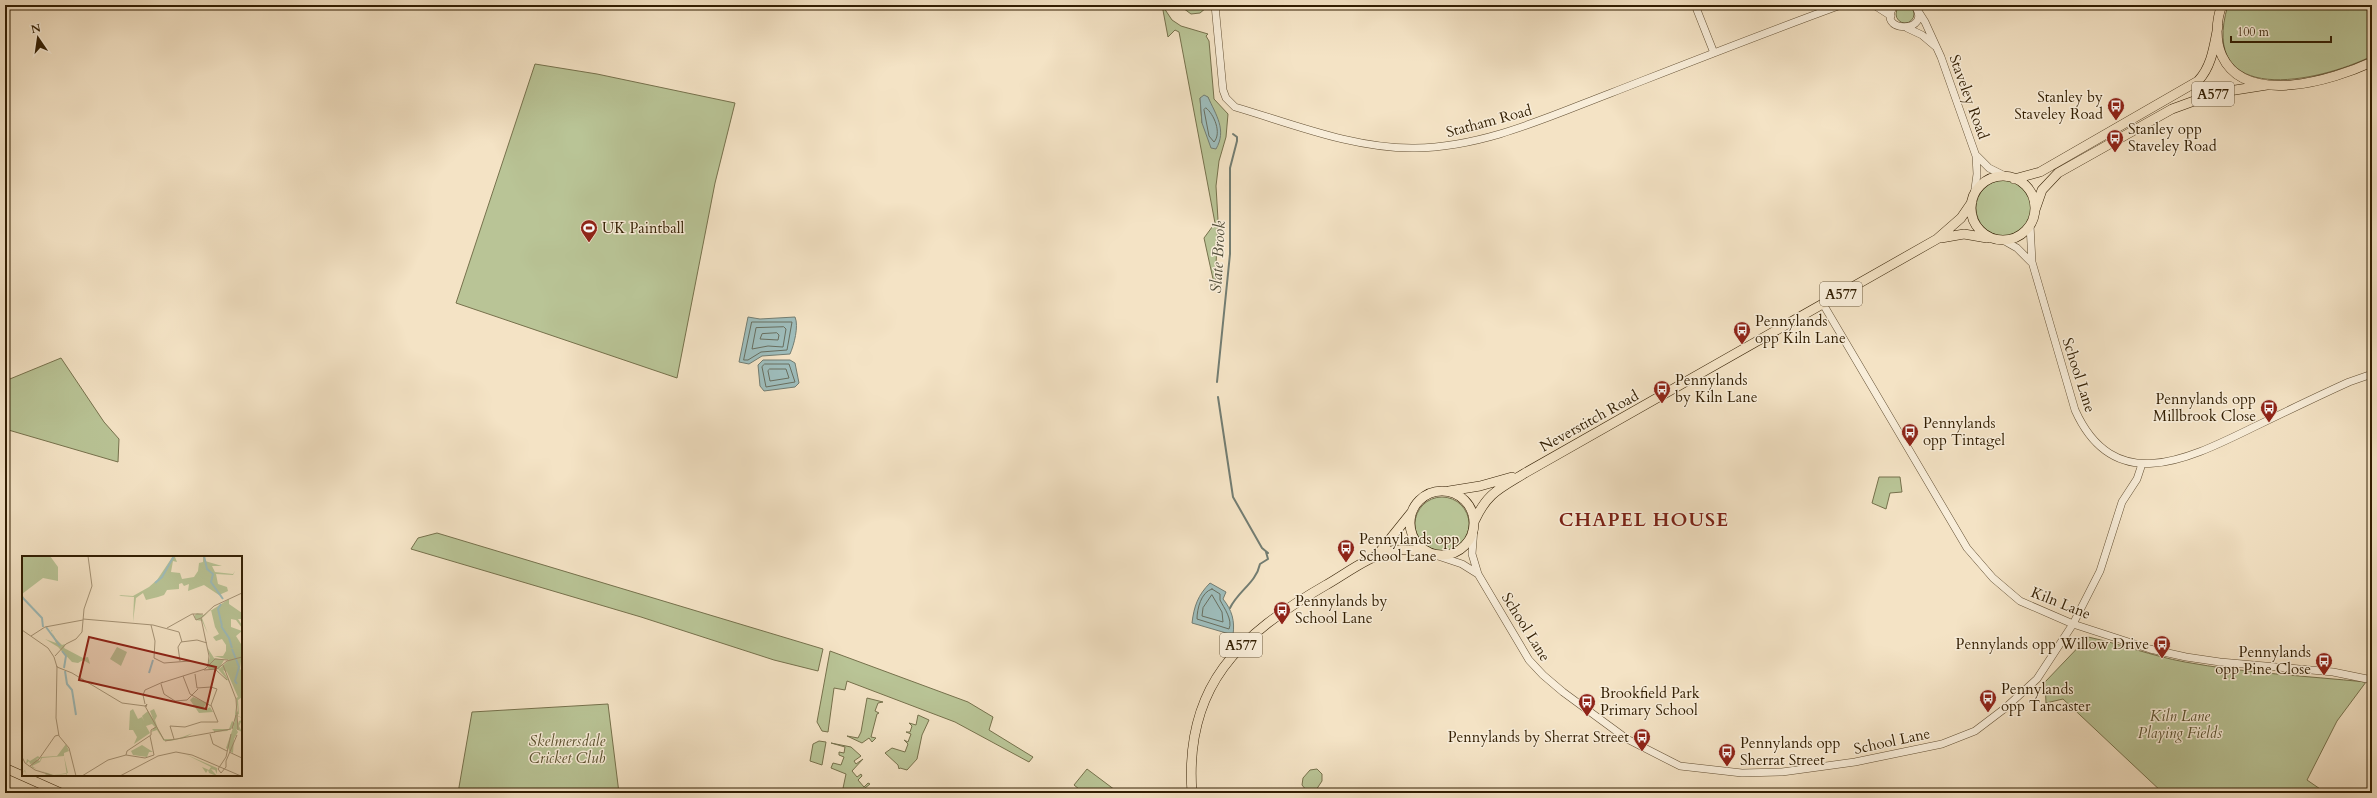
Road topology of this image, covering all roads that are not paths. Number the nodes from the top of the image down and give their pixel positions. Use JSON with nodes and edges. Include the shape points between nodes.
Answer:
{"nodes":[{"id":1,"x":1215,"y":5,"type":"edge"},
{"id":2,"x":1695,"y":5,"type":"edge"},
{"id":3,"x":1841,"y":5,"type":"edge"},
{"id":4,"x":1874,"y":5,"type":"edge"},
{"id":5,"x":1895,"y":5,"type":"edge"},
{"id":6,"x":2221,"y":6,"type":"edge"},
{"id":7,"x":1916,"y":8,"type":"edge"},
{"id":8,"x":1891,"y":16,"type":"junction"},
{"id":9,"x":2218,"y":26,"type":"junction"},
{"id":10,"x":1907,"y":28,"type":"junction"},
{"id":11,"x":1937,"y":48,"type":"junction"},
{"id":12,"x":1714,"y":54,"type":"junction"},
{"id":13,"x":2372,"y":62,"type":"edge"},
{"id":14,"x":2267,"y":85,"type":"junction"},
{"id":15,"x":2115,"y":129,"type":"junction"},
{"id":16,"x":2119,"y":138,"type":"junction"},
{"id":17,"x":1976,"y":156,"type":"junction"},
{"id":18,"x":2011,"y":178,"type":"junction"},
{"id":19,"x":1973,"y":199,"type":"junction"},
{"id":20,"x":2035,"y":210,"type":"junction"},
{"id":21,"x":2030,"y":226,"type":"junction"},
{"id":22,"x":1937,"y":239,"type":"junction"},
{"id":23,"x":1992,"y":239,"type":"junction"},
{"id":24,"x":2003,"y":240,"type":"junction"},
{"id":25,"x":2032,"y":262,"type":"junction"},
{"id":26,"x":1823,"y":304,"type":"junction"},
{"id":27,"x":2372,"y":374,"type":"edge"},
{"id":28,"x":2142,"y":464,"type":"junction"},
{"id":29,"x":1525,"y":473,"type":"junction"},
{"id":30,"x":1445,"y":492,"type":"junction"},
{"id":31,"x":1413,"y":510,"type":"junction"},
{"id":32,"x":1474,"y":525,"type":"junction"},
{"id":33,"x":1431,"y":553,"type":"junction"},
{"id":34,"x":1376,"y":557,"type":"junction"},
{"id":35,"x":1478,"y":574,"type":"junction"},
{"id":36,"x":2073,"y":624,"type":"junction"},
{"id":37,"x":2372,"y":680,"type":"edge"},
{"id":38,"x":5,"y":768,"type":"edge"},
{"id":39,"x":22,"y":776,"type":"edge"},
{"id":40,"x":23,"y":776,"type":"edge"},
{"id":41,"x":61,"y":793,"type":"edge"},
{"id":42,"x":1192,"y":793,"type":"edge"}],
"edges":[{"from":1,"to":12,"type":"street","name":"Statham Road","via":[[1221,80],[1226,98],[1235,107],[1341,138],[1397,147],[1445,147],[1492,136],[1542,120]]},
{"from":2,"to":12,"type":"street"},
{"from":3,"to":12,"type":"street","name":"Statham Road"},
{"from":4,"to":8,"type":"street"},
{"from":5,"to":8,"type":"street"},
{"from":6,"to":9,"type":"main road","number":"A577"},
{"from":7,"to":10,"type":"street","via":[[1917,20]]},
{"from":7,"to":11,"type":"street","name":"Staveley Road"},
{"from":8,"to":10,"type":"street","name":"Staveley Road","via":[[1895,25]]},
{"from":9,"to":14,"type":"main road","number":"A577","via":[[2220,52],[2230,69],[2246,81]]},
{"from":9,"to":15,"type":"main road","number":"A577","via":[[2205,73],[2184,90]]},
{"from":10,"to":11,"type":"street","name":"Staveley Road","via":[[1922,35]]},
{"from":11,"to":17,"type":"street","name":"Staveley Road"},
{"from":13,"to":14,"type":"main road","number":"A577","via":[[2313,80]]},
{"from":14,"to":16,"type":"main road","number":"A577","via":[[2216,93],[2183,104]]},
{"from":15,"to":16,"type":"main road"},
{"from":15,"to":18,"type":"main road","number":"A577","via":[[2040,172]]},
{"from":16,"to":20,"type":"main road","number":"A577","via":[[2050,179],[2042,190]]},
{"from":17,"to":18,"type":"street","via":[[1989,168]]},
{"from":17,"to":19,"type":"street","via":[[1977,174]]},
{"from":18,"to":19,"type":"main road","number":"A577","via":[[1997,177],[1987,181]]},
{"from":18,"to":20,"type":"main road","via":[[2030,191]]},
{"from":19,"to":22,"type":"main road","name":"Neverstitch Road","number":"A577","via":[[1961,218]]},
{"from":19,"to":23,"type":"main road","via":[[1971,211],[1975,224]]},
{"from":20,"to":21,"type":"main road","number":"A577"},
{"from":21,"to":24,"type":"main road","number":"A577","via":[[2018,236]]},
{"from":21,"to":25,"type":"street","name":"School Lane"},
{"from":22,"to":23,"type":"main road","name":"Neverstitch Road","number":"A577","via":[[1964,234]]},
{"from":22,"to":26,"type":"main road","name":"Neverstitch Road","number":"A577"},
{"from":23,"to":24,"type":"main road","number":"A577"},
{"from":24,"to":25,"type":"street","via":[[2017,248]]},
{"from":25,"to":28,"type":"street","name":"School Lane","via":[[2071,398],[2083,426],[2109,453]]},
{"from":26,"to":29,"type":"main road","name":"Neverstitch Road","number":"A577"},
{"from":26,"to":36,"type":"street","name":"Kiln Lane","via":[[1973,557],[2020,601]]},
{"from":27,"to":28,"type":"street","name":"School Lane","via":[[2349,382],[2183,459]]},
{"from":28,"to":36,"type":"street","name":"School Lane","via":[[2137,479],[2120,508],[2100,572]]},
{"from":29,"to":30,"type":"main road","name":"Neverstitch Road","number":"A577","via":[[1480,486]]},
{"from":29,"to":32,"type":"main road","name":"Neverstitch Road","number":"A577","via":[[1490,495],[1482,505]]},
{"from":30,"to":31,"type":"main road","number":"A577","via":[[1432,493],[1424,497]]},
{"from":30,"to":32,"type":"main road","via":[[1454,494],[1465,502],[1472,513]]},
{"from":31,"to":33,"type":"main road","via":[[1410,519],[1412,533],[1419,546]]},
{"from":31,"to":34,"type":"main road","number":"A577"},
{"from":32,"to":33,"type":"main road","number":"A577","via":[[1471,538],[1456,552],[1445,555]]},
{"from":32,"to":35,"type":"street","name":"School Lane","via":[[1472,554]]},
{"from":33,"to":34,"type":"main road","number":"A577","via":[[1402,550]]},
{"from":33,"to":35,"type":"street","name":"School Lane","via":[[1462,564]]},
{"from":34,"to":42,"type":"main road","number":"A577","via":[[1270,620],[1245,641],[1228,660],[1212,684],[1196,727],[1191,761]]},
{"from":35,"to":36,"type":"street","name":"School Lane","via":[[1529,660],[1543,675],[1628,739],[1680,766],[1702,770],[1758,773],[1816,768],[1881,758],[1954,740],[1986,724],[2030,688]]},
{"from":36,"to":37,"type":"street","name":"Kiln Lane","via":[[2150,649],[2186,657],[2333,672]]},
{"from":38,"to":39,"type":"main road"},
{"from":40,"to":41,"type":"main road"}]}
